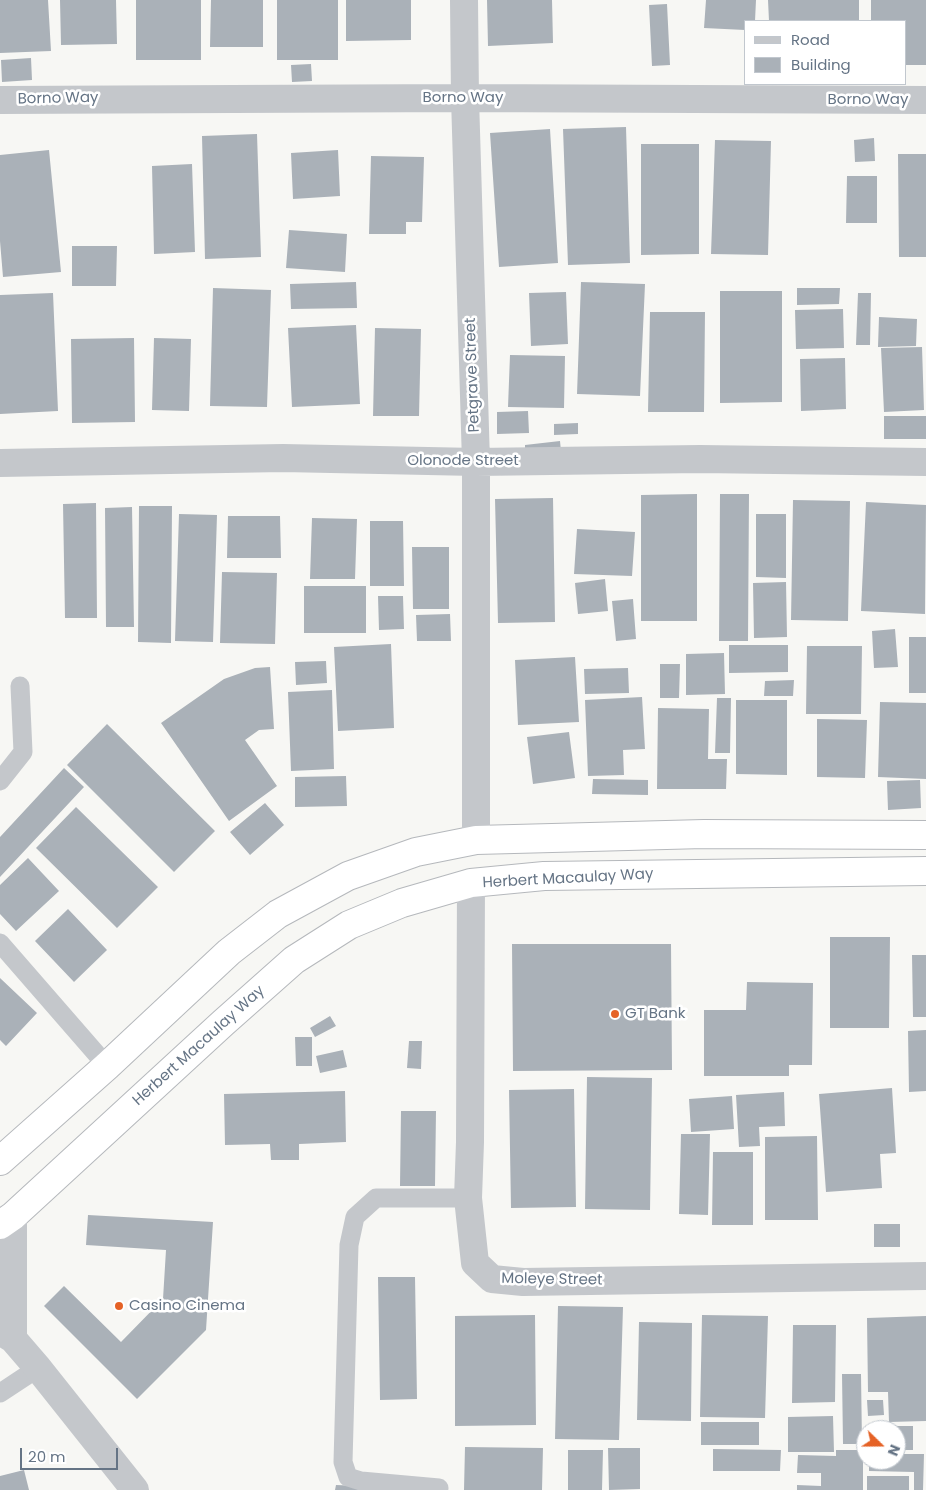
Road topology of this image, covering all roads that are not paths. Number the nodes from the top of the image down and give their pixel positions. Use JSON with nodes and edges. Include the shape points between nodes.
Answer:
{"nodes":[{"id":1,"x":464,"y":0,"type":"edge"},
{"id":2,"x":465,"y":98,"type":"junction"},
{"id":3,"x":0,"y":100,"type":"edge"},
{"id":4,"x":926,"y":100,"type":"edge"},
{"id":5,"x":476,"y":462,"type":"junction"},
{"id":6,"x":926,"y":462,"type":"edge"},
{"id":7,"x":0,"y":463,"type":"edge"},
{"id":8,"x":20,"y":686,"type":"dead end"},
{"id":9,"x":0,"y":781,"type":"edge"},
{"id":10,"x":926,"y":835,"type":"edge"},
{"id":11,"x":476,"y":840,"type":"junction"},
{"id":12,"x":926,"y":871,"type":"edge"},
{"id":13,"x":471,"y":883,"type":"junction"},
{"id":14,"x":0,"y":943,"type":"edge"},
{"id":15,"x":107,"y":1066,"type":"junction"},
{"id":16,"x":0,"y":1161,"type":"edge"},
{"id":17,"x":468,"y":1198,"type":"junction"},
{"id":18,"x":6,"y":1221,"type":"edge"},
{"id":19,"x":926,"y":1276,"type":"edge"},
{"id":20,"x":6,"y":1335,"type":"edge"},
{"id":21,"x":38,"y":1368,"type":"junction"},
{"id":22,"x":0,"y":1393,"type":"edge"},
{"id":23,"x":440,"y":1488,"type":"dead end"},
{"id":24,"x":135,"y":1490,"type":"edge"}],
"edges":[{"from":1,"to":2,"type":"street","name":"Petgrave Street"},
{"from":2,"to":3,"type":"street","name":"Borno Way"},
{"from":2,"to":4,"type":"street","name":"Borno Way"},
{"from":2,"to":5,"type":"street","name":"Petgrave Street"},
{"from":5,"to":6,"type":"street","name":"Olonode Street","via":[[700,459]]},
{"from":5,"to":7,"type":"street","name":"Olonode Street","via":[[283,458]]},
{"from":5,"to":11,"type":"street","name":"Petgrave Street"},
{"from":8,"to":9,"type":"lane","via":[[23,752]]},
{"from":10,"to":11,"type":"highway","via":[[704,834]]},
{"from":11,"to":15,"type":"highway","via":[[416,852],[348,876],[278,914],[229,952]]},
{"from":12,"to":13,"type":"highway","name":"Herbert Macaulay Way","via":[[544,876]]},
{"from":13,"to":17,"type":"street","name":"Moleye Street"},
{"from":13,"to":18,"type":"highway","name":"Herbert Macaulay Way","via":[[402,903],[349,925],[294,960]]},
{"from":14,"to":15,"type":"lane"},
{"from":15,"to":16,"type":"highway"},
{"from":17,"to":19,"type":"street","name":"Moleye Street","via":[[475,1263],[492,1279],[524,1282]]},
{"from":17,"to":23,"type":"lane","via":[[376,1198],[355,1217],[349,1245],[344,1462],[348,1476],[361,1481]]},
{"from":18,"to":20,"type":"street"},
{"from":20,"to":21,"type":"street"},
{"from":21,"to":22,"type":"lane"},
{"from":21,"to":24,"type":"street"}]}
